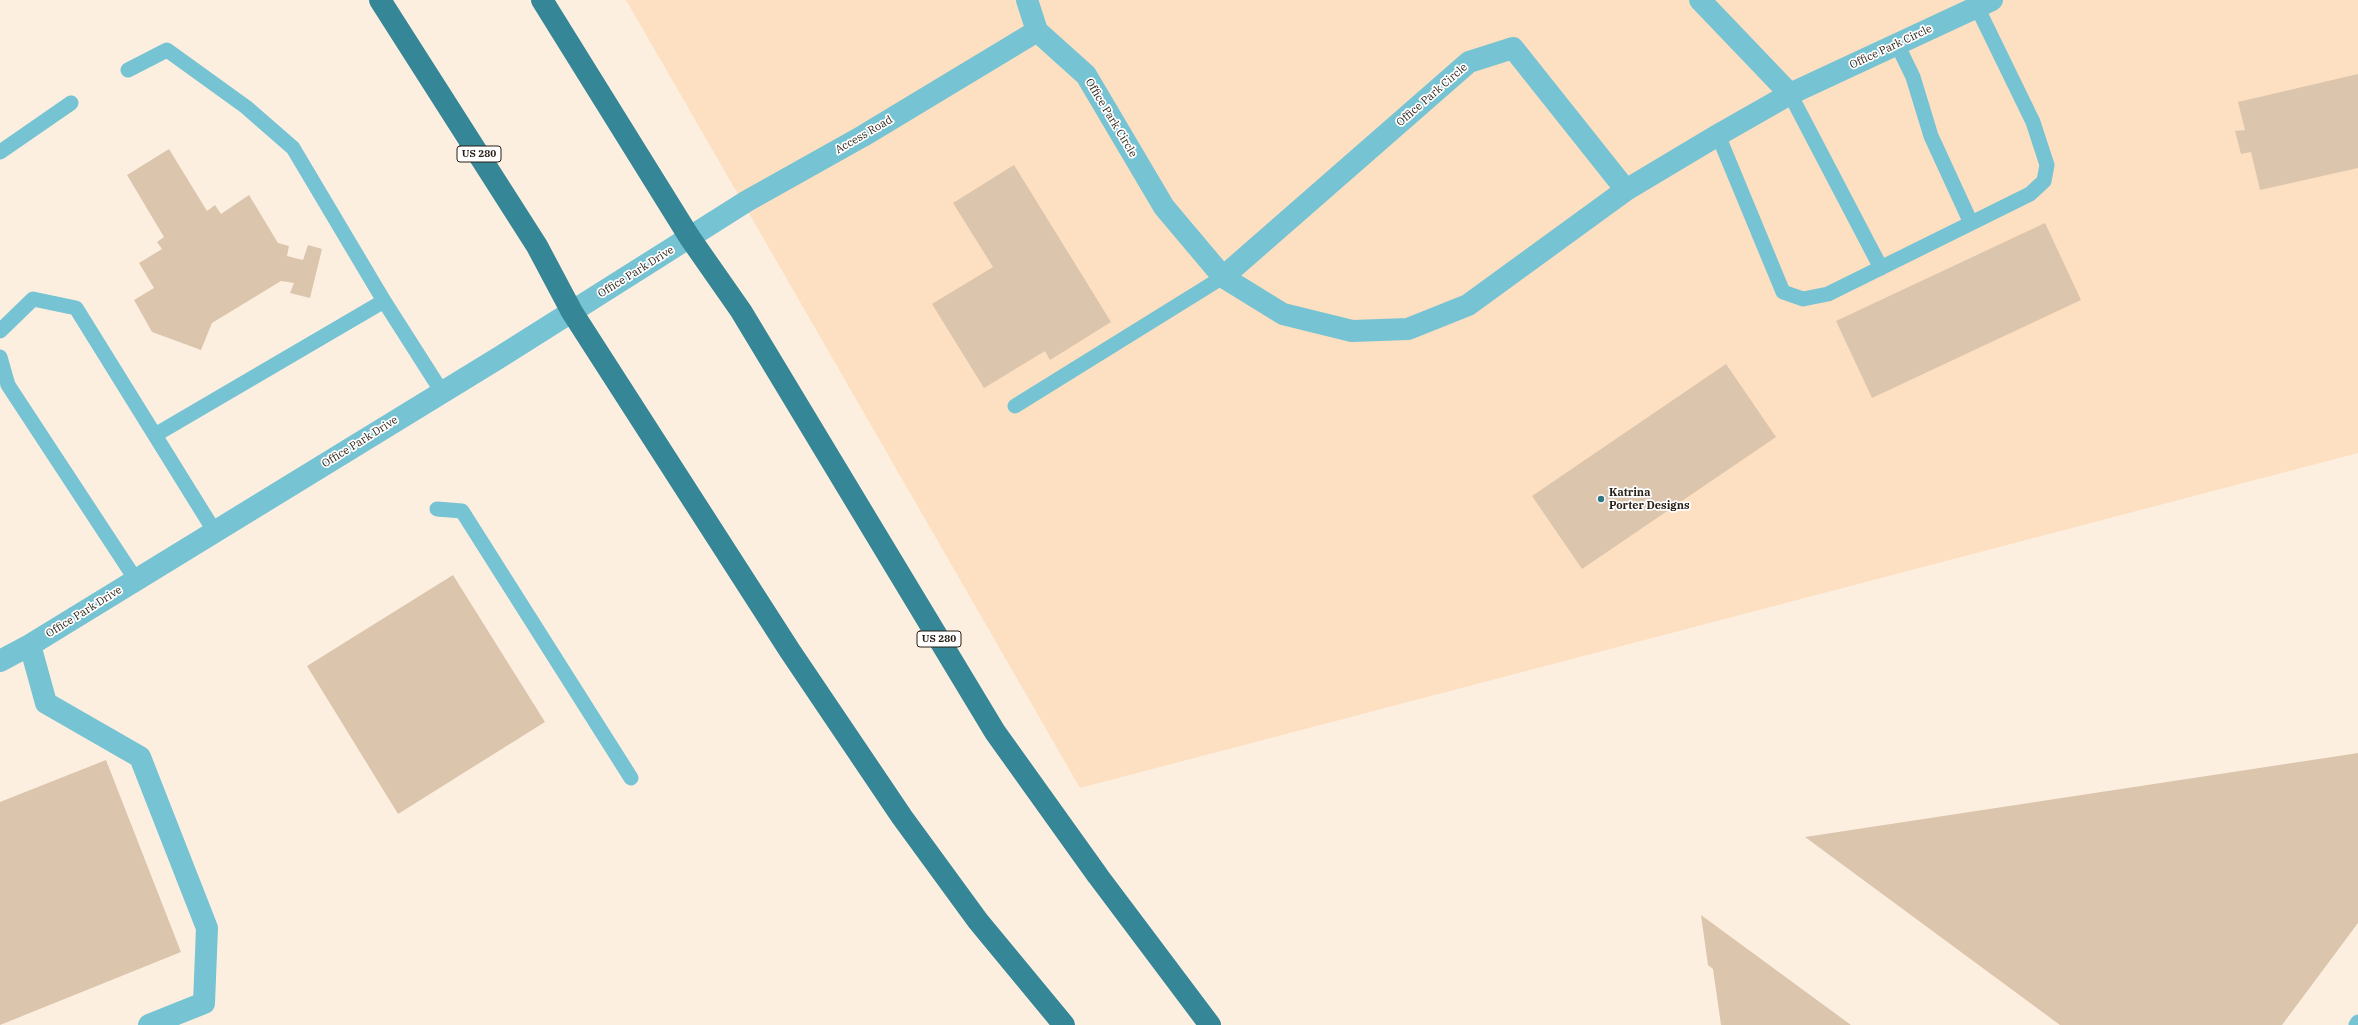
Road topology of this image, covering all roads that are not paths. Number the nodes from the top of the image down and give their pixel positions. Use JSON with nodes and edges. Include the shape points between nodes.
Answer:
{"nodes":[{"id":1,"x":380,"y":0,"type":"edge"},
{"id":2,"x":542,"y":0,"type":"edge"},
{"id":3,"x":1027,"y":0,"type":"edge"},
{"id":4,"x":1700,"y":0,"type":"edge"},
{"id":5,"x":1984,"y":3,"type":"edge"},
{"id":6,"x":1037,"y":31,"type":"junction"},
{"id":7,"x":1897,"y":44,"type":"junction"},
{"id":8,"x":128,"y":70,"type":"dead end"},
{"id":9,"x":1790,"y":94,"type":"junction"},
{"id":10,"x":71,"y":103,"type":"dead end"},
{"id":11,"x":1718,"y":135,"type":"junction"},
{"id":12,"x":0,"y":152,"type":"edge"},
{"id":13,"x":1626,"y":190,"type":"junction"},
{"id":14,"x":1971,"y":223,"type":"junction"},
{"id":15,"x":690,"y":238,"type":"junction"},
{"id":16,"x":1880,"y":268,"type":"junction"},
{"id":17,"x":1223,"y":277,"type":"junction"},
{"id":18,"x":384,"y":301,"type":"junction"},
{"id":19,"x":572,"y":312,"type":"junction"},
{"id":20,"x":0,"y":331,"type":"edge"},
{"id":21,"x":1,"y":359,"type":"edge"},
{"id":22,"x":442,"y":392,"type":"junction"},
{"id":23,"x":1015,"y":406,"type":"dead end"},
{"id":24,"x":155,"y":435,"type":"junction"},
{"id":25,"x":437,"y":509,"type":"dead end"},
{"id":26,"x":215,"y":532,"type":"junction"},
{"id":27,"x":136,"y":580,"type":"junction"},
{"id":28,"x":30,"y":645,"type":"junction"},
{"id":29,"x":0,"y":661,"type":"edge"},
{"id":30,"x":631,"y":778,"type":"dead end"},
{"id":31,"x":2358,"y":1022,"type":"edge"},
{"id":32,"x":149,"y":1025,"type":"edge"},
{"id":33,"x":1064,"y":1025,"type":"edge"},
{"id":34,"x":1210,"y":1025,"type":"edge"},
{"id":35,"x":2356,"y":1025,"type":"edge"}],
"edges":[{"from":1,"to":19,"type":"highway","number":"US 280","via":[[537,246]]},
{"from":2,"to":15,"type":"highway","number":"US 280"},
{"from":3,"to":6,"type":"street"},
{"from":4,"to":9,"type":"street"},
{"from":5,"to":7,"type":"street","name":"Office Park Circle"},
{"from":5,"to":14,"type":"lane","via":[[2033,122],[2047,165],[2044,181],[2030,194]]},
{"from":6,"to":15,"type":"street","name":"Access Road","via":[[863,136],[747,201]]},
{"from":6,"to":17,"type":"street","name":"Office Park Circle","via":[[1086,75],[1164,207]]},
{"from":7,"to":9,"type":"street","name":"Office Park Circle"},
{"from":7,"to":14,"type":"lane","via":[[1913,77],[1931,136]]},
{"from":8,"to":18,"type":"lane","via":[[167,50],[246,107],[292,148]]},
{"from":9,"to":11,"type":"street","name":"Office Park Circle"},
{"from":9,"to":16,"type":"lane"},
{"from":10,"to":12,"type":"lane"},
{"from":11,"to":13,"type":"street","name":"Office Park Circle"},
{"from":11,"to":16,"type":"lane","via":[[1783,292],[1803,299],[1828,294]]},
{"from":13,"to":17,"type":"street","name":"Office Park Circle","via":[[1468,305],[1408,329],[1352,331],[1283,314]]},
{"from":13,"to":17,"type":"street","name":"Office Park Circle","via":[[1512,48],[1469,62]]},
{"from":14,"to":16,"type":"lane"},
{"from":15,"to":19,"type":"street","name":"Office Park Drive"},
{"from":15,"to":34,"type":"highway","number":"US 280","via":[[741,311],[995,732],[1098,876]]},
{"from":17,"to":23,"type":"lane"},
{"from":18,"to":22,"type":"lane"},
{"from":18,"to":24,"type":"lane"},
{"from":19,"to":22,"type":"street","name":"Office Park Drive"},
{"from":19,"to":33,"type":"highway","number":"US 280","via":[[790,651],[902,817],[978,921]]},
{"from":20,"to":24,"type":"lane","via":[[33,299],[76,308]]},
{"from":21,"to":27,"type":"lane","via":[[8,385]]},
{"from":22,"to":26,"type":"street","name":"Office Park Drive"},
{"from":24,"to":26,"type":"lane"},
{"from":25,"to":30,"type":"lane","via":[[462,511]]},
{"from":26,"to":27,"type":"street","name":"Office Park Drive"},
{"from":27,"to":28,"type":"street","name":"Office Park Drive"},
{"from":28,"to":29,"type":"street","name":"Office Park Drive"},
{"from":28,"to":32,"type":"street","via":[[46,703],[140,757],[207,928],[204,1003]]},
{"from":31,"to":35,"type":"lane"}]}
